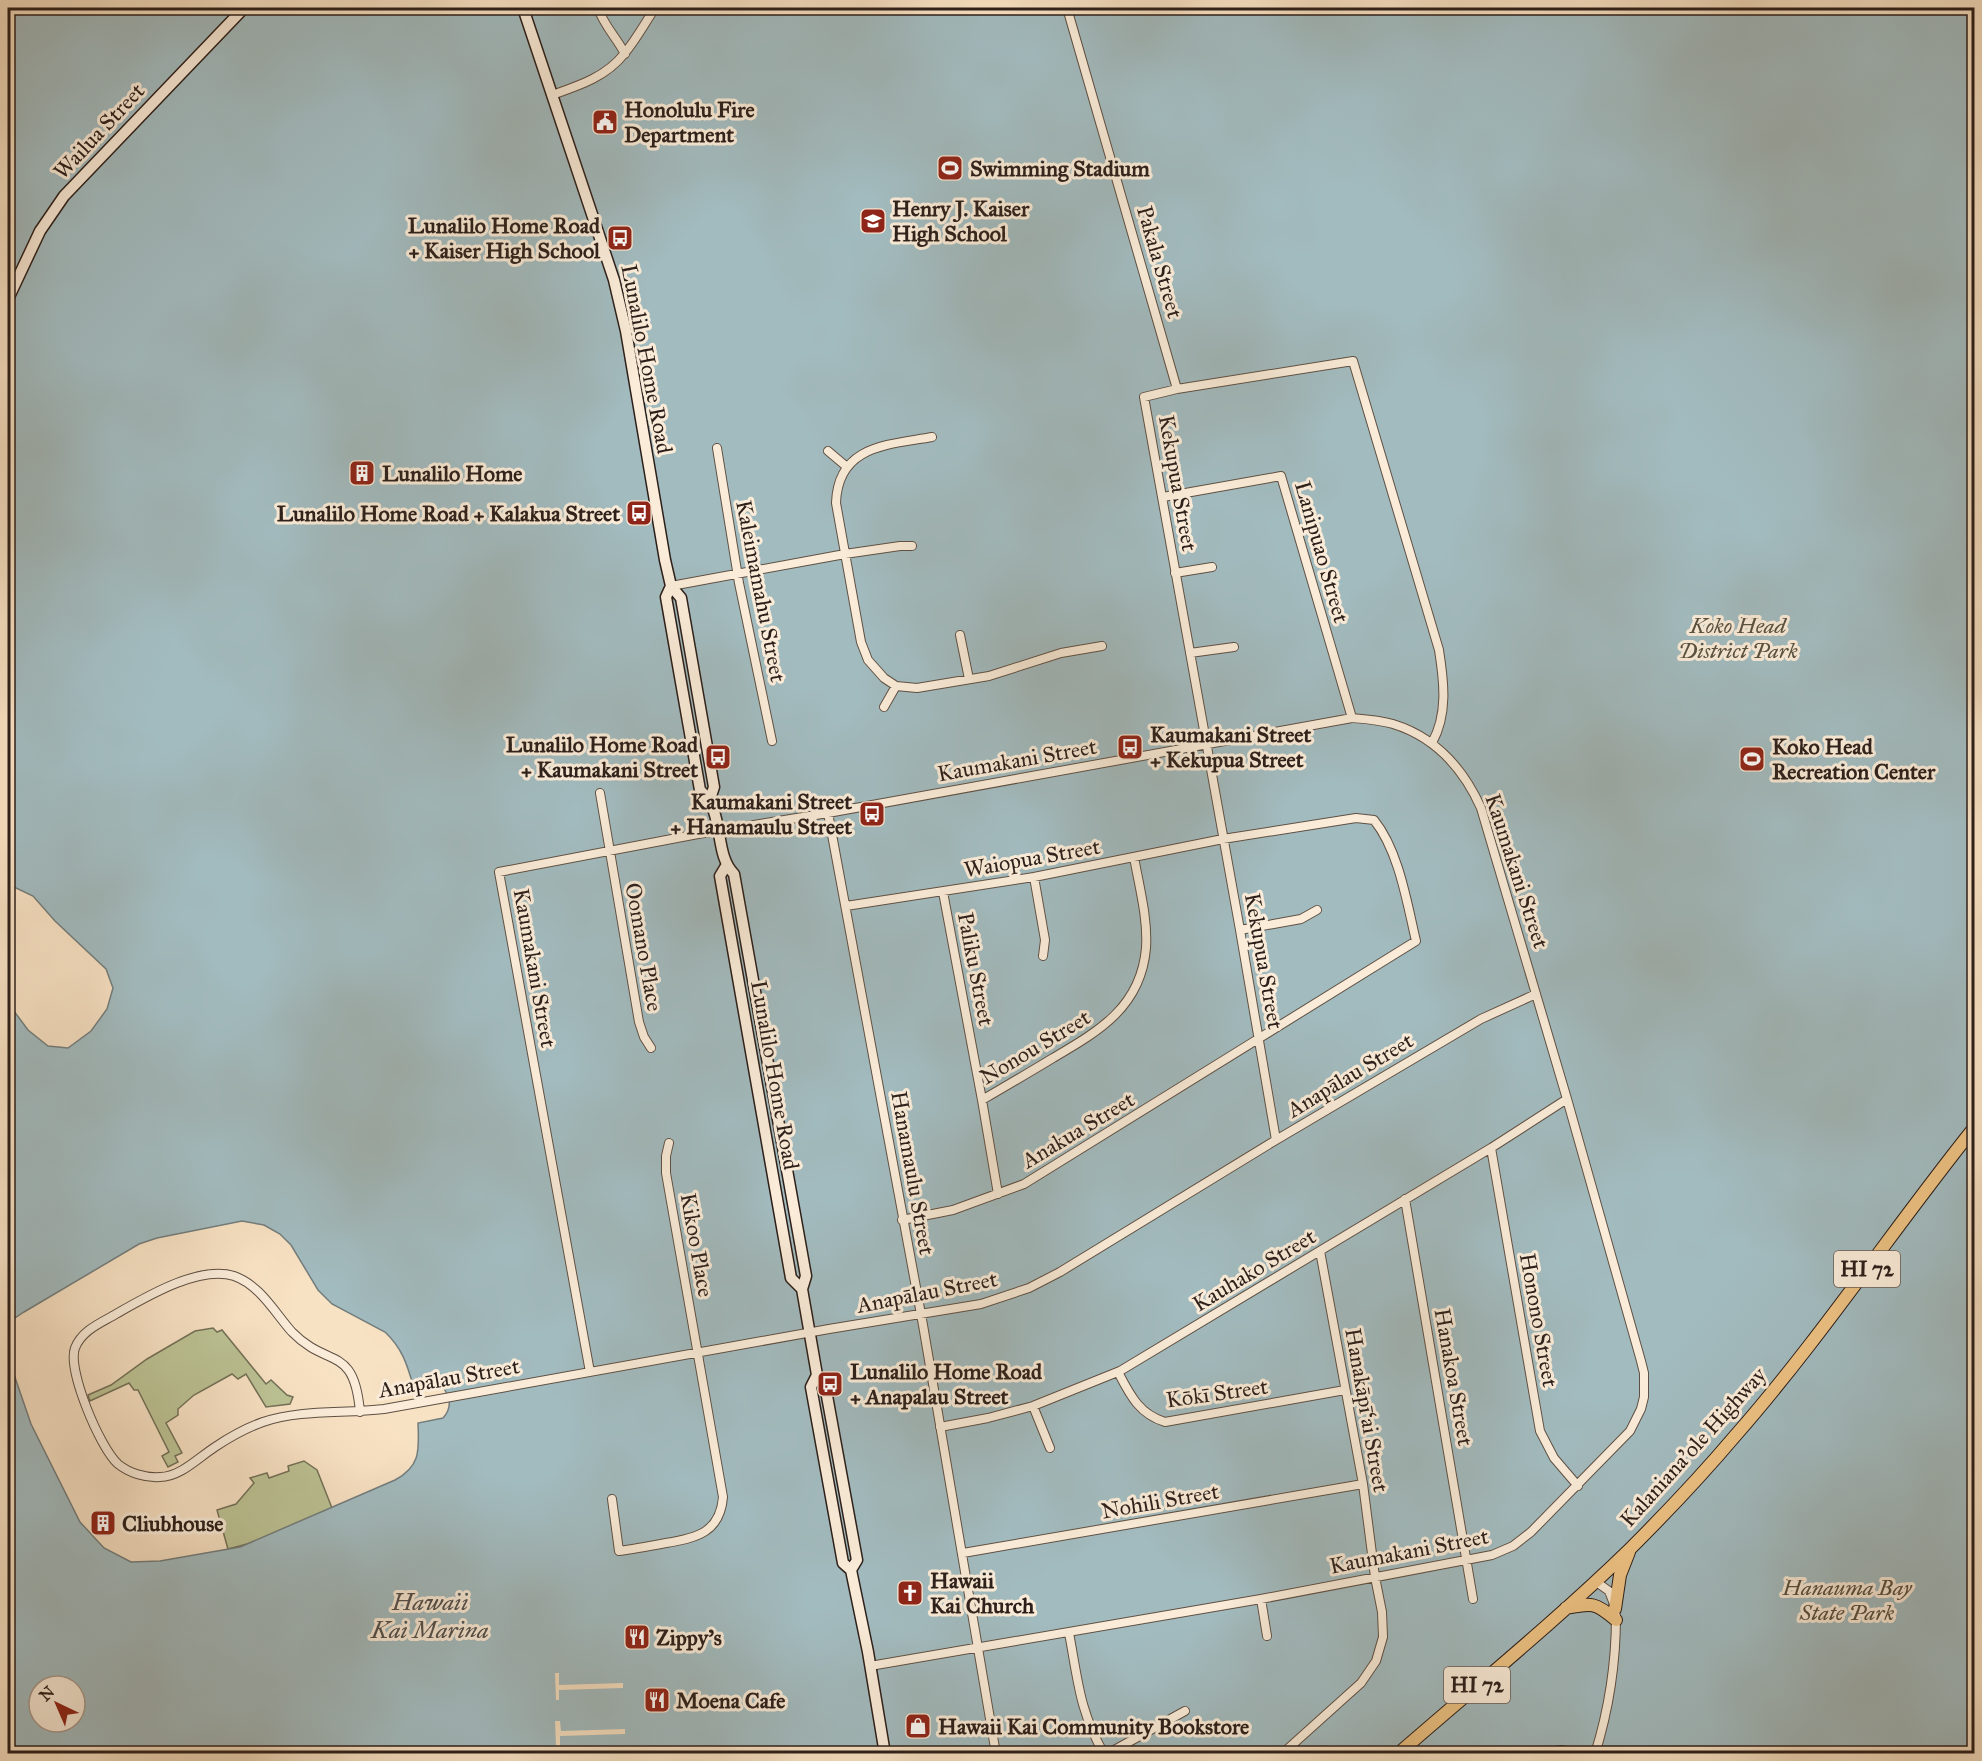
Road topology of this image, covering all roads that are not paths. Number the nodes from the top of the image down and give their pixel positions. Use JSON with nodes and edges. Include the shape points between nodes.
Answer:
{"nodes":[{"id":1,"x":244,"y":8,"type":"edge"},
{"id":2,"x":523,"y":8,"type":"edge"},
{"id":3,"x":598,"y":8,"type":"edge"},
{"id":4,"x":655,"y":8,"type":"edge"},
{"id":5,"x":1067,"y":8,"type":"edge"},
{"id":6,"x":625,"y":54,"type":"junction"},
{"id":7,"x":552,"y":95,"type":"junction"},
{"id":8,"x":8,"y":298,"type":"edge"},
{"id":9,"x":1177,"y":389,"type":"junction"},
{"id":10,"x":932,"y":437,"type":"dead end"},
{"id":11,"x":717,"y":448,"type":"dead end"},
{"id":12,"x":828,"y":452,"type":"dead end"},
{"id":13,"x":847,"y":467,"type":"junction"},
{"id":14,"x":1163,"y":497,"type":"junction"},
{"id":15,"x":912,"y":546,"type":"dead end"},
{"id":16,"x":845,"y":554,"type":"junction"},
{"id":17,"x":1212,"y":567,"type":"dead end"},
{"id":18,"x":737,"y":573,"type":"junction"},
{"id":19,"x":1175,"y":573,"type":"junction"},
{"id":20,"x":671,"y":586,"type":"junction"},
{"id":21,"x":960,"y":635,"type":"dead end"},
{"id":22,"x":1102,"y":646,"type":"dead end"},
{"id":23,"x":1234,"y":646,"type":"dead end"},
{"id":24,"x":1190,"y":653,"type":"junction"},
{"id":25,"x":969,"y":679,"type":"junction"},
{"id":26,"x":896,"y":686,"type":"junction"},
{"id":27,"x":884,"y":707,"type":"dead end"},
{"id":28,"x":1352,"y":718,"type":"junction"},
{"id":29,"x":772,"y":741,"type":"dead end"},
{"id":30,"x":1432,"y":742,"type":"junction"},
{"id":31,"x":1206,"y":744,"type":"junction"},
{"id":32,"x":600,"y":793,"type":"dead end"},
{"id":33,"x":828,"y":813,"type":"junction"},
{"id":34,"x":720,"y":830,"type":"junction"},
{"id":35,"x":1223,"y":839,"type":"junction"},
{"id":36,"x":609,"y":850,"type":"junction"},
{"id":37,"x":1134,"y":857,"type":"junction"},
{"id":38,"x":1034,"y":878,"type":"junction"},
{"id":39,"x":943,"y":892,"type":"junction"},
{"id":40,"x":846,"y":906,"type":"junction"},
{"id":41,"x":1317,"y":910,"type":"dead end"},
{"id":42,"x":1240,"y":930,"type":"junction"},
{"id":43,"x":1043,"y":956,"type":"dead end"},
{"id":44,"x":1536,"y":994,"type":"junction"},
{"id":45,"x":1259,"y":1040,"type":"junction"},
{"id":46,"x":651,"y":1048,"type":"dead end"},
{"id":47,"x":1568,"y":1099,"type":"junction"},
{"id":48,"x":982,"y":1100,"type":"junction"},
{"id":49,"x":1974,"y":1128,"type":"edge"},
{"id":50,"x":1276,"y":1140,"type":"junction"},
{"id":51,"x":669,"y":1143,"type":"dead end"},
{"id":52,"x":1491,"y":1148,"type":"junction"},
{"id":53,"x":998,"y":1194,"type":"junction"},
{"id":54,"x":1406,"y":1199,"type":"junction"},
{"id":55,"x":902,"y":1220,"type":"junction"},
{"id":56,"x":1320,"y":1251,"type":"junction"},
{"id":57,"x":920,"y":1313,"type":"junction"},
{"id":58,"x":810,"y":1332,"type":"junction"},
{"id":59,"x":699,"y":1354,"type":"junction"},
{"id":60,"x":590,"y":1372,"type":"junction"},
{"id":61,"x":1118,"y":1372,"type":"junction"},
{"id":62,"x":1345,"y":1390,"type":"junction"},
{"id":63,"x":1033,"y":1406,"type":"junction"},
{"id":64,"x":360,"y":1412,"type":"junction"},
{"id":65,"x":940,"y":1427,"type":"junction"},
{"id":66,"x":1050,"y":1448,"type":"dead end"},
{"id":67,"x":1363,"y":1485,"type":"junction"},
{"id":68,"x":1578,"y":1486,"type":"junction"},
{"id":69,"x":612,"y":1500,"type":"dead end"},
{"id":70,"x":1631,"y":1548,"type":"junction"},
{"id":71,"x":963,"y":1553,"type":"junction"},
{"id":72,"x":1467,"y":1560,"type":"junction"},
{"id":73,"x":1375,"y":1576,"type":"junction"},
{"id":74,"x":1596,"y":1581,"type":"junction"},
{"id":75,"x":1261,"y":1599,"type":"junction"},
{"id":76,"x":1473,"y":1599,"type":"dead end"},
{"id":77,"x":1564,"y":1608,"type":"junction"},
{"id":78,"x":1616,"y":1614,"type":"junction"},
{"id":79,"x":1069,"y":1633,"type":"junction"},
{"id":80,"x":1267,"y":1636,"type":"dead end"},
{"id":81,"x":977,"y":1648,"type":"junction"},
{"id":82,"x":870,"y":1666,"type":"junction"},
{"id":83,"x":1185,"y":1710,"type":"dead end"},
{"id":84,"x":885,"y":1754,"type":"edge"},
{"id":85,"x":996,"y":1754,"type":"edge"},
{"id":86,"x":1105,"y":1754,"type":"edge"},
{"id":87,"x":1282,"y":1754,"type":"edge"},
{"id":88,"x":1398,"y":1754,"type":"edge"},
{"id":89,"x":1540,"y":1754,"type":"edge"},
{"id":90,"x":1585,"y":1754,"type":"edge"},
{"id":91,"x":1595,"y":1754,"type":"edge"}],
"edges":[{"from":1,"to":8,"type":"main road","name":"Wailua Street","via":[[89,169],[52,213]]},
{"from":2,"to":7,"type":"main road","name":"Lunalilo Home Road"},
{"from":3,"to":6,"type":"street"},
{"from":4,"to":6,"type":"street"},
{"from":5,"to":9,"type":"street","name":"Pakala Street"},
{"from":6,"to":7,"type":"street","via":[[598,76]]},
{"from":7,"to":20,"type":"main road","name":"Lunalilo Home Road","via":[[614,280]]},
{"from":9,"to":14,"type":"street","name":"Kekupua Street","via":[[1144,397]]},
{"from":9,"to":30,"type":"street","name":"Kekupua Street","via":[[1353,361],[1439,650],[1444,701],[1440,728]]},
{"from":10,"to":13,"type":"street","via":[[871,449]]},
{"from":11,"to":18,"type":"street","name":"Kaleimamahu Street"},
{"from":12,"to":13,"type":"street"},
{"from":13,"to":16,"type":"street","via":[[838,486],[836,503]]},
{"from":14,"to":19,"type":"street","name":"Kekupua Street"},
{"from":14,"to":28,"type":"street","name":"Lanipuao Street","via":[[1281,476]]},
{"from":15,"to":16,"type":"street"},
{"from":16,"to":18,"type":"street"},
{"from":16,"to":26,"type":"street","via":[[864,651],[876,672]]},
{"from":17,"to":19,"type":"street"},
{"from":18,"to":20,"type":"street"},
{"from":18,"to":29,"type":"street","name":"Kaleimamahu Street"},
{"from":19,"to":24,"type":"street","name":"Kekupua Street"},
{"from":20,"to":34,"type":"main road","name":"Lunalilo Home Road","via":[[681,598],[714,787],[710,799]]},
{"from":21,"to":25,"type":"street"},
{"from":22,"to":25,"type":"street","via":[[1060,653]]},
{"from":23,"to":24,"type":"street"},
{"from":24,"to":31,"type":"street","name":"Kekupua Street"},
{"from":25,"to":26,"type":"street","via":[[917,688]]},
{"from":26,"to":27,"type":"street"},
{"from":28,"to":30,"type":"street","name":"Kaumakani Street","via":[[1392,723]]},
{"from":28,"to":31,"type":"street","name":"Kaumakani Street"},
{"from":30,"to":44,"type":"street","name":"Kaumakani Street","via":[[1453,762],[1481,808]]},
{"from":31,"to":33,"type":"street","name":"Kaumakani Street"},
{"from":31,"to":35,"type":"street","name":"Kekupua Street"},
{"from":32,"to":36,"type":"street","name":"Oomano Place"},
{"from":33,"to":34,"type":"street","name":"Kaumakani Street"},
{"from":33,"to":40,"type":"street","name":"Hanamaulu Street"},
{"from":34,"to":36,"type":"street","name":"Kaumakani Street"},
{"from":34,"to":58,"type":"main road","name":"Lunalilo Home Road","via":[[726,866],[720,876],[791,1278],[802,1289]]},
{"from":35,"to":37,"type":"street","name":"Waiopua Street"},
{"from":35,"to":42,"type":"street","name":"Kekupua Street"},
{"from":35,"to":45,"type":"street","name":"Waiopua Street","via":[[1356,818],[1374,820],[1385,834],[1416,941]]},
{"from":36,"to":46,"type":"street","name":"Oomano Place","via":[[639,1022]]},
{"from":36,"to":60,"type":"street","name":"Kaumakani Street","via":[[499,873]]},
{"from":37,"to":38,"type":"street","name":"Waiopua Street"},
{"from":37,"to":48,"type":"street","name":"Nonou Street","via":[[1146,939],[1140,976],[1127,1001],[1094,1034]]},
{"from":38,"to":39,"type":"street","name":"Waiopua Street"},
{"from":38,"to":43,"type":"street","via":[[1045,940]]},
{"from":39,"to":40,"type":"street","name":"Waiopua Street"},
{"from":39,"to":48,"type":"street","name":"Paliku Street"},
{"from":40,"to":55,"type":"street","name":"Hanamaulu Street"},
{"from":41,"to":42,"type":"street","via":[[1301,920]]},
{"from":42,"to":45,"type":"street","name":"Kekupua Street"},
{"from":44,"to":47,"type":"street","name":"Kaumakani Street"},
{"from":44,"to":50,"type":"street","name":"Anapālau Street","via":[[1481,1019]]},
{"from":45,"to":50,"type":"street","name":"Kekupua Street"},
{"from":45,"to":53,"type":"street","name":"Anakua Street","via":[[1024,1184]]},
{"from":47,"to":52,"type":"street","name":"Kauhako Street"},
{"from":47,"to":68,"type":"street","name":"Kaumakani Street","via":[[1645,1385],[1641,1409],[1630,1431]]},
{"from":48,"to":53,"type":"street","name":"Paliku Street"},
{"from":49,"to":70,"type":"main road","name":"Kalaniana’ole Highway","number":"HI 72","via":[[1772,1394]]},
{"from":50,"to":57,"type":"street","name":"Anapālau Street","via":[[1029,1288],[981,1304]]},
{"from":51,"to":59,"type":"street","name":"Kikoo Place","via":[[666,1173]]},
{"from":52,"to":54,"type":"street","name":"Kauhako Street"},
{"from":52,"to":68,"type":"street","name":"Honono Street","via":[[1540,1431],[1554,1458]]},
{"from":53,"to":55,"type":"street","name":"Anakua Street","via":[[953,1210]]},
{"from":54,"to":56,"type":"street","name":"Kauhako Street"},
{"from":54,"to":72,"type":"street","name":"Hanakoa Street"},
{"from":55,"to":57,"type":"street","name":"Hanamaulu Street"},
{"from":56,"to":61,"type":"street","name":"Kauhako Street"},
{"from":56,"to":62,"type":"street","name":"Hanakāpī‘ai Street"},
{"from":57,"to":58,"type":"street","name":"Anapālau Street"},
{"from":57,"to":65,"type":"street","name":"Hanamaulu Street"},
{"from":58,"to":59,"type":"street","name":"Anapālau Street"},
{"from":58,"to":82,"type":"main road","name":"Lunalilo Home Road","via":[[818,1375],[811,1387],[843,1563],[851,1570]]},
{"from":59,"to":60,"type":"street","name":"Anapālau Street"},
{"from":59,"to":69,"type":"street","name":"Kikoo Place","via":[[723,1497],[717,1519],[694,1538],[619,1551]]},
{"from":60,"to":64,"type":"street","name":"Anapālau Street"},
{"from":61,"to":62,"type":"street","name":"Kōkī Street","via":[[1137,1405],[1165,1422]]},
{"from":61,"to":63,"type":"street","name":"Kauhako Street"},
{"from":62,"to":67,"type":"street","name":"Hanakāpī‘ai Street"},
{"from":63,"to":65,"type":"street","name":"Kauhako Street"},
{"from":63,"to":66,"type":"street"},
{"from":64,"to":64,"type":"street","name":"Anapālau Street","via":[[276,1418],[233,1436],[170,1475],[145,1476],[128,1471],[107,1452],[76,1378],[73,1356],[87,1332],[153,1293],[189,1280],[226,1275],[249,1284],[300,1339],[349,1370],[357,1388]]},
{"from":65,"to":71,"type":"street","name":"Hanamaulu Street"},
{"from":67,"to":71,"type":"street","name":"Nohili Street"},
{"from":67,"to":73,"type":"street","name":"Hanakāpī‘ai Street"},
{"from":68,"to":72,"type":"street","name":"Kaumakani Street","via":[[1519,1542],[1492,1555]]},
{"from":70,"to":74,"type":"main road","name":"Kalaniana’ole Highway","number":"HI 72"},
{"from":70,"to":78,"type":"main road","via":[[1620,1575]]},
{"from":71,"to":81,"type":"street","name":"Hanamaulu Street"},
{"from":72,"to":73,"type":"street","name":"Kaumakani Street"},
{"from":72,"to":76,"type":"street","name":"Hanakoa Street"},
{"from":73,"to":75,"type":"street","name":"Kaumakani Street"},
{"from":73,"to":87,"type":"street","name":"Hanakāpī‘ai Street","via":[[1383,1624],[1376,1661],[1354,1691]]},
{"from":74,"to":77,"type":"main road","name":"Kalaniana’ole Highway","number":"HI 72"},
{"from":74,"to":78,"type":"street","via":[[1609,1591]]},
{"from":75,"to":79,"type":"street","name":"Kaumakani Street"},
{"from":75,"to":80,"type":"street"},
{"from":77,"to":78,"type":"main road","via":[[1586,1604]]},
{"from":77,"to":88,"type":"main road","name":"Kalaniana’ole Highway","number":"HI 72"},
{"from":78,"to":91,"type":"street","via":[[1608,1702]]},
{"from":79,"to":81,"type":"street","name":"Kaumakani Street"},
{"from":79,"to":86,"type":"street","via":[[1080,1700]]},
{"from":81,"to":82,"type":"street","name":"Kaumakani Street"},
{"from":81,"to":85,"type":"street","name":"Hanamaulu Street"},
{"from":82,"to":84,"type":"main road","name":"Lunalilo Home Road"},
{"from":83,"to":86,"type":"street"},
{"from":89,"to":90,"type":"street","via":[[1561,1750]]}]}
